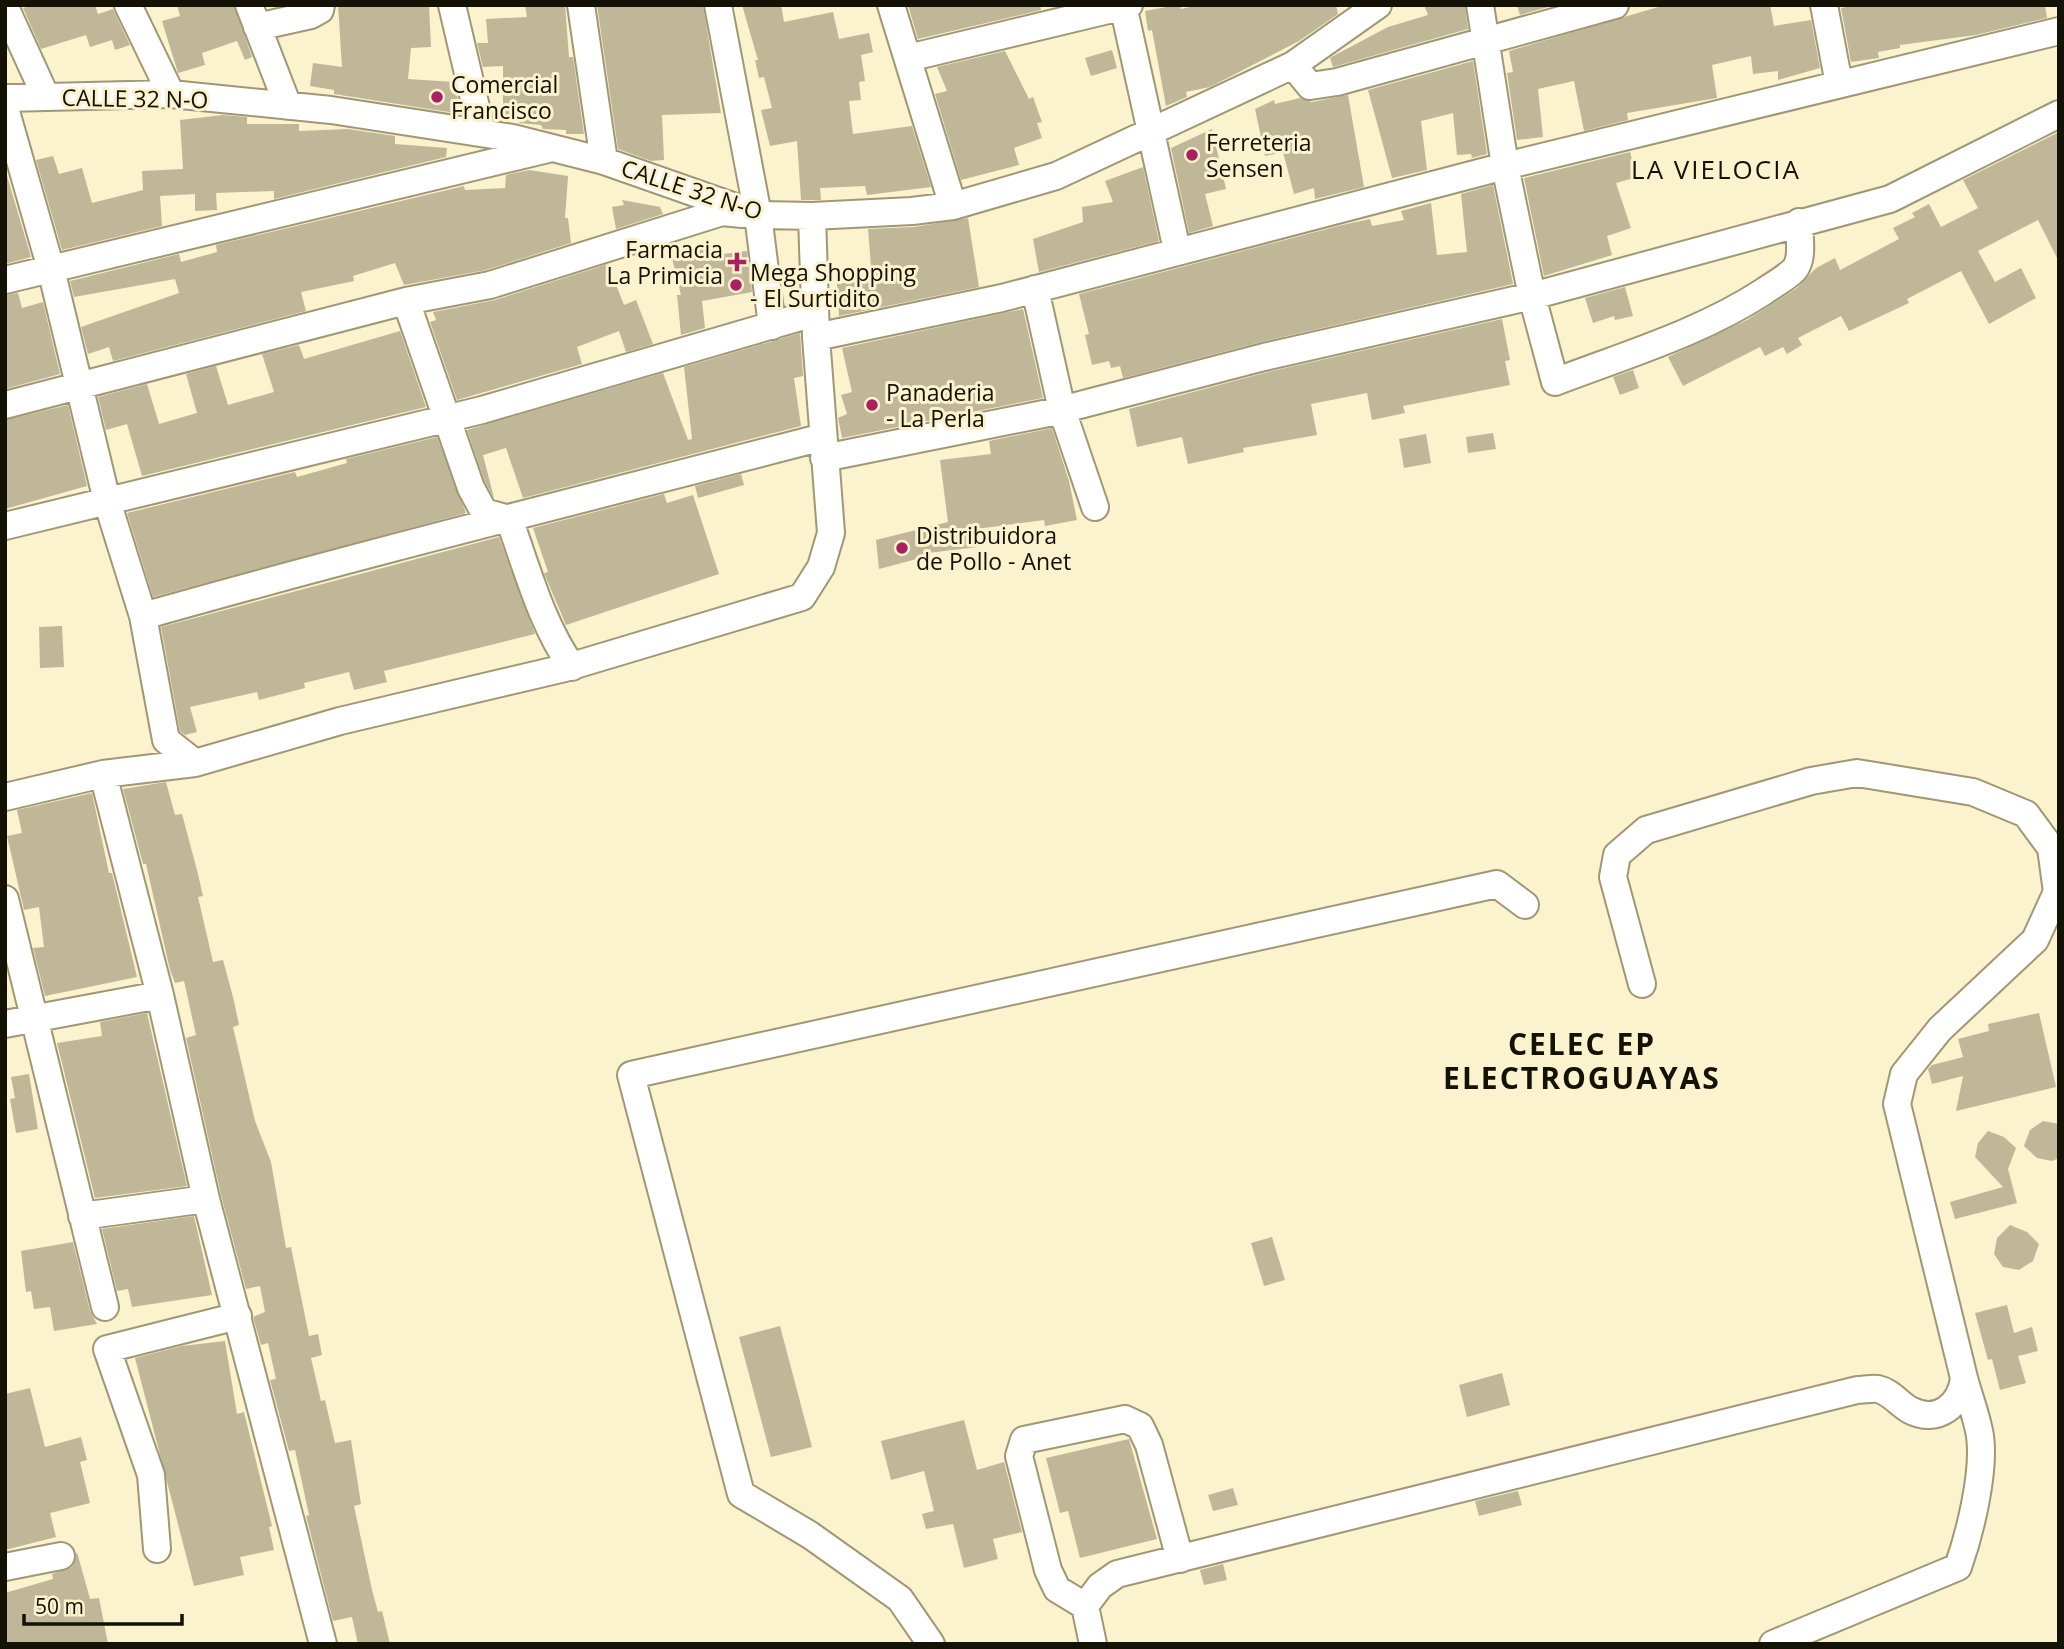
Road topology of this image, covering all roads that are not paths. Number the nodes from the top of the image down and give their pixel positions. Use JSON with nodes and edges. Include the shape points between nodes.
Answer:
{"nodes":[{"id":1,"x":128,"y":5,"type":"edge"},
{"id":2,"x":321,"y":5,"type":"edge"},
{"id":3,"x":452,"y":5,"type":"edge"},
{"id":4,"x":581,"y":5,"type":"edge"},
{"id":5,"x":718,"y":5,"type":"edge"},
{"id":6,"x":891,"y":5,"type":"edge"},
{"id":7,"x":1378,"y":5,"type":"edge"},
{"id":8,"x":1480,"y":5,"type":"edge"},
{"id":9,"x":1615,"y":5,"type":"edge"},
{"id":10,"x":1824,"y":5,"type":"edge"},
{"id":11,"x":1125,"y":6,"type":"edge"},
{"id":12,"x":5,"y":7,"type":"edge"},
{"id":13,"x":253,"y":16,"type":"edge"},
{"id":14,"x":2059,"y":31,"type":"edge"},
{"id":15,"x":1487,"y":38,"type":"junction"},
{"id":16,"x":908,"y":58,"type":"junction"},
{"id":17,"x":1293,"y":65,"type":"junction"},
{"id":18,"x":1839,"y":84,"type":"junction"},
{"id":19,"x":171,"y":94,"type":"junction"},
{"id":20,"x":46,"y":97,"type":"junction"},
{"id":21,"x":5,"y":98,"type":"edge"},
{"id":22,"x":288,"y":106,"type":"junction"},
{"id":23,"x":5,"y":108,"type":"edge"},
{"id":24,"x":2059,"y":114,"type":"edge"},
{"id":25,"x":1152,"y":129,"type":"junction"},
{"id":26,"x":482,"y":133,"type":"junction"},
{"id":27,"x":552,"y":148,"type":"junction"},
{"id":28,"x":604,"y":161,"type":"junction"},
{"id":29,"x":13,"y":164,"type":"edge"},
{"id":30,"x":1505,"y":166,"type":"junction"},
{"id":31,"x":953,"y":206,"type":"junction"},
{"id":32,"x":758,"y":215,"type":"junction"},
{"id":33,"x":812,"y":216,"type":"junction"},
{"id":34,"x":1799,"y":222,"type":"junction"},
{"id":35,"x":1177,"y":250,"type":"junction"},
{"id":36,"x":51,"y":269,"type":"junction"},
{"id":37,"x":5,"y":280,"type":"edge"},
{"id":38,"x":1035,"y":289,"type":"junction"},
{"id":39,"x":1532,"y":296,"type":"junction"},
{"id":40,"x":406,"y":301,"type":"junction"},
{"id":41,"x":815,"y":325,"type":"junction"},
{"id":42,"x":772,"y":326,"type":"junction"},
{"id":43,"x":79,"y":387,"type":"junction"},
{"id":44,"x":5,"y":405,"type":"edge"},
{"id":45,"x":1062,"y":410,"type":"junction"},
{"id":46,"x":446,"y":418,"type":"junction"},
{"id":47,"x":823,"y":448,"type":"junction"},
{"id":48,"x":107,"y":501,"type":"junction"},
{"id":49,"x":1095,"y":507,"type":"dead end"},
{"id":50,"x":509,"y":519,"type":"junction"},
{"id":51,"x":5,"y":526,"type":"edge"},
{"id":52,"x":144,"y":616,"type":"junction"},
{"id":53,"x":572,"y":667,"type":"junction"},
{"id":54,"x":195,"y":763,"type":"junction"},
{"id":55,"x":103,"y":774,"type":"junction"},
{"id":56,"x":5,"y":797,"type":"edge"},
{"id":57,"x":5,"y":899,"type":"edge"},
{"id":58,"x":1525,"y":905,"type":"dead end"},
{"id":59,"x":2047,"y":944,"type":"edge"},
{"id":60,"x":1642,"y":984,"type":"dead end"},
{"id":61,"x":160,"y":995,"type":"junction"},
{"id":62,"x":36,"y":1020,"type":"junction"},
{"id":63,"x":5,"y":1024,"type":"edge"},
{"id":64,"x":206,"y":1199,"type":"junction"},
{"id":65,"x":82,"y":1216,"type":"junction"},
{"id":66,"x":105,"y":1307,"type":"dead end"},
{"id":67,"x":238,"y":1315,"type":"junction"},
{"id":68,"x":1964,"y":1378,"type":"junction"},
{"id":69,"x":157,"y":1549,"type":"dead end"},
{"id":70,"x":61,"y":1556,"type":"dead end"},
{"id":71,"x":1180,"y":1559,"type":"junction"},
{"id":72,"x":5,"y":1567,"type":"edge"},
{"id":73,"x":1085,"y":1606,"type":"junction"},
{"id":74,"x":323,"y":1644,"type":"edge"},
{"id":75,"x":931,"y":1644,"type":"edge"},
{"id":76,"x":1093,"y":1644,"type":"edge"},
{"id":77,"x":1773,"y":1644,"type":"edge"}],
"edges":[{"from":1,"to":19,"type":"street"},
{"from":2,"to":13,"type":"street","via":[[311,15]]},
{"from":3,"to":26,"type":"street"},
{"from":4,"to":28,"type":"street"},
{"from":5,"to":32,"type":"street"},
{"from":6,"to":16,"type":"street"},
{"from":7,"to":17,"type":"street","name":"CALLE 32 N-O"},
{"from":8,"to":15,"type":"street"},
{"from":9,"to":15,"type":"street"},
{"from":10,"to":18,"type":"street"},
{"from":11,"to":16,"type":"street"},
{"from":11,"to":25,"type":"street"},
{"from":12,"to":20,"type":"street"},
{"from":13,"to":22,"type":"street"},
{"from":14,"to":18,"type":"street"},
{"from":15,"to":17,"type":"street","via":[[1310,86]]},
{"from":15,"to":30,"type":"street"},
{"from":16,"to":31,"type":"street"},
{"from":17,"to":25,"type":"street","name":"CALLE 32 N-O"},
{"from":18,"to":30,"type":"street"},
{"from":19,"to":20,"type":"street","name":"CALLE 32 N-O"},
{"from":19,"to":22,"type":"street","name":"CALLE 32 N-O"},
{"from":20,"to":21,"type":"street","name":"CALLE 32 N-O"},
{"from":22,"to":26,"type":"street","name":"CALLE 32 N-O"},
{"from":23,"to":29,"type":"street"},
{"from":24,"to":34,"type":"street","via":[[1889,199]]},
{"from":25,"to":31,"type":"street","name":"CALLE 32 N-O","via":[[1056,176]]},
{"from":25,"to":35,"type":"street"},
{"from":26,"to":27,"type":"street","name":"CALLE 32 N-O"},
{"from":27,"to":28,"type":"street","name":"CALLE 32 N-O"},
{"from":27,"to":36,"type":"street"},
{"from":28,"to":32,"type":"street","name":"CALLE 32 N-O"},
{"from":29,"to":36,"type":"street"},
{"from":30,"to":35,"type":"street"},
{"from":30,"to":39,"type":"street"},
{"from":31,"to":33,"type":"street","name":"CALLE 32 N-O"},
{"from":32,"to":33,"type":"street","name":"CALLE 32 N-O"},
{"from":32,"to":40,"type":"street","via":[[722,212],[490,285]]},
{"from":32,"to":42,"type":"street"},
{"from":33,"to":41,"type":"street"},
{"from":34,"to":39,"type":"street"},
{"from":34,"to":39,"type":"street","via":[[1800,258],[1795,269],[1772,286],[1674,337],[1555,382]]},
{"from":35,"to":38,"type":"street"},
{"from":36,"to":37,"type":"street"},
{"from":36,"to":43,"type":"street"},
{"from":38,"to":41,"type":"street"},
{"from":38,"to":45,"type":"street"},
{"from":39,"to":45,"type":"street","via":[[1264,357]]},
{"from":40,"to":43,"type":"street"},
{"from":40,"to":46,"type":"street"},
{"from":41,"to":42,"type":"street"},
{"from":41,"to":47,"type":"street"},
{"from":42,"to":46,"type":"street"},
{"from":43,"to":44,"type":"street"},
{"from":43,"to":48,"type":"street"},
{"from":45,"to":47,"type":"street"},
{"from":45,"to":49,"type":"street"},
{"from":46,"to":48,"type":"street"},
{"from":46,"to":50,"type":"street","via":[[484,512]]},
{"from":47,"to":50,"type":"street"},
{"from":47,"to":53,"type":"street","via":[[831,533],[821,567],[802,597]]},
{"from":48,"to":51,"type":"street"},
{"from":48,"to":52,"type":"street"},
{"from":50,"to":52,"type":"street"},
{"from":50,"to":53,"type":"street","via":[[546,618]]},
{"from":52,"to":54,"type":"street","via":[[166,740]]},
{"from":53,"to":54,"type":"street","via":[[340,721]]},
{"from":54,"to":55,"type":"street"},
{"from":55,"to":56,"type":"street"},
{"from":55,"to":61,"type":"street"},
{"from":57,"to":62,"type":"street"},
{"from":58,"to":75,"type":"street","via":[[1497,884],[631,1074],[741,1494],[810,1535],[900,1599]]},
{"from":59,"to":60,"type":"street","via":[[2057,892],[2051,848],[2026,814],[1973,792],[1857,773],[1811,780],[1646,830],[1617,855],[1614,877]]},
{"from":59,"to":68,"type":"street","via":[[1940,1029],[1904,1074],[1897,1104]]},
{"from":61,"to":62,"type":"street"},
{"from":61,"to":64,"type":"street"},
{"from":62,"to":63,"type":"street"},
{"from":62,"to":65,"type":"street"},
{"from":64,"to":65,"type":"street"},
{"from":64,"to":67,"type":"street"},
{"from":65,"to":66,"type":"street"},
{"from":67,"to":69,"type":"street","via":[[107,1349],[151,1475]]},
{"from":67,"to":74,"type":"street"},
{"from":68,"to":71,"type":"street","via":[[1953,1408],[1936,1413],[1912,1412],[1878,1389],[1857,1390]]},
{"from":68,"to":77,"type":"street","via":[[1980,1436],[1981,1461],[1958,1567]]},
{"from":70,"to":72,"type":"street"},
{"from":71,"to":73,"type":"street","via":[[1117,1574],[1100,1586]]},
{"from":71,"to":73,"type":"street","via":[[1140,1426],[1125,1419],[1024,1440],[1020,1456],[1048,1570],[1057,1589]]},
{"from":73,"to":76,"type":"street"}]}
